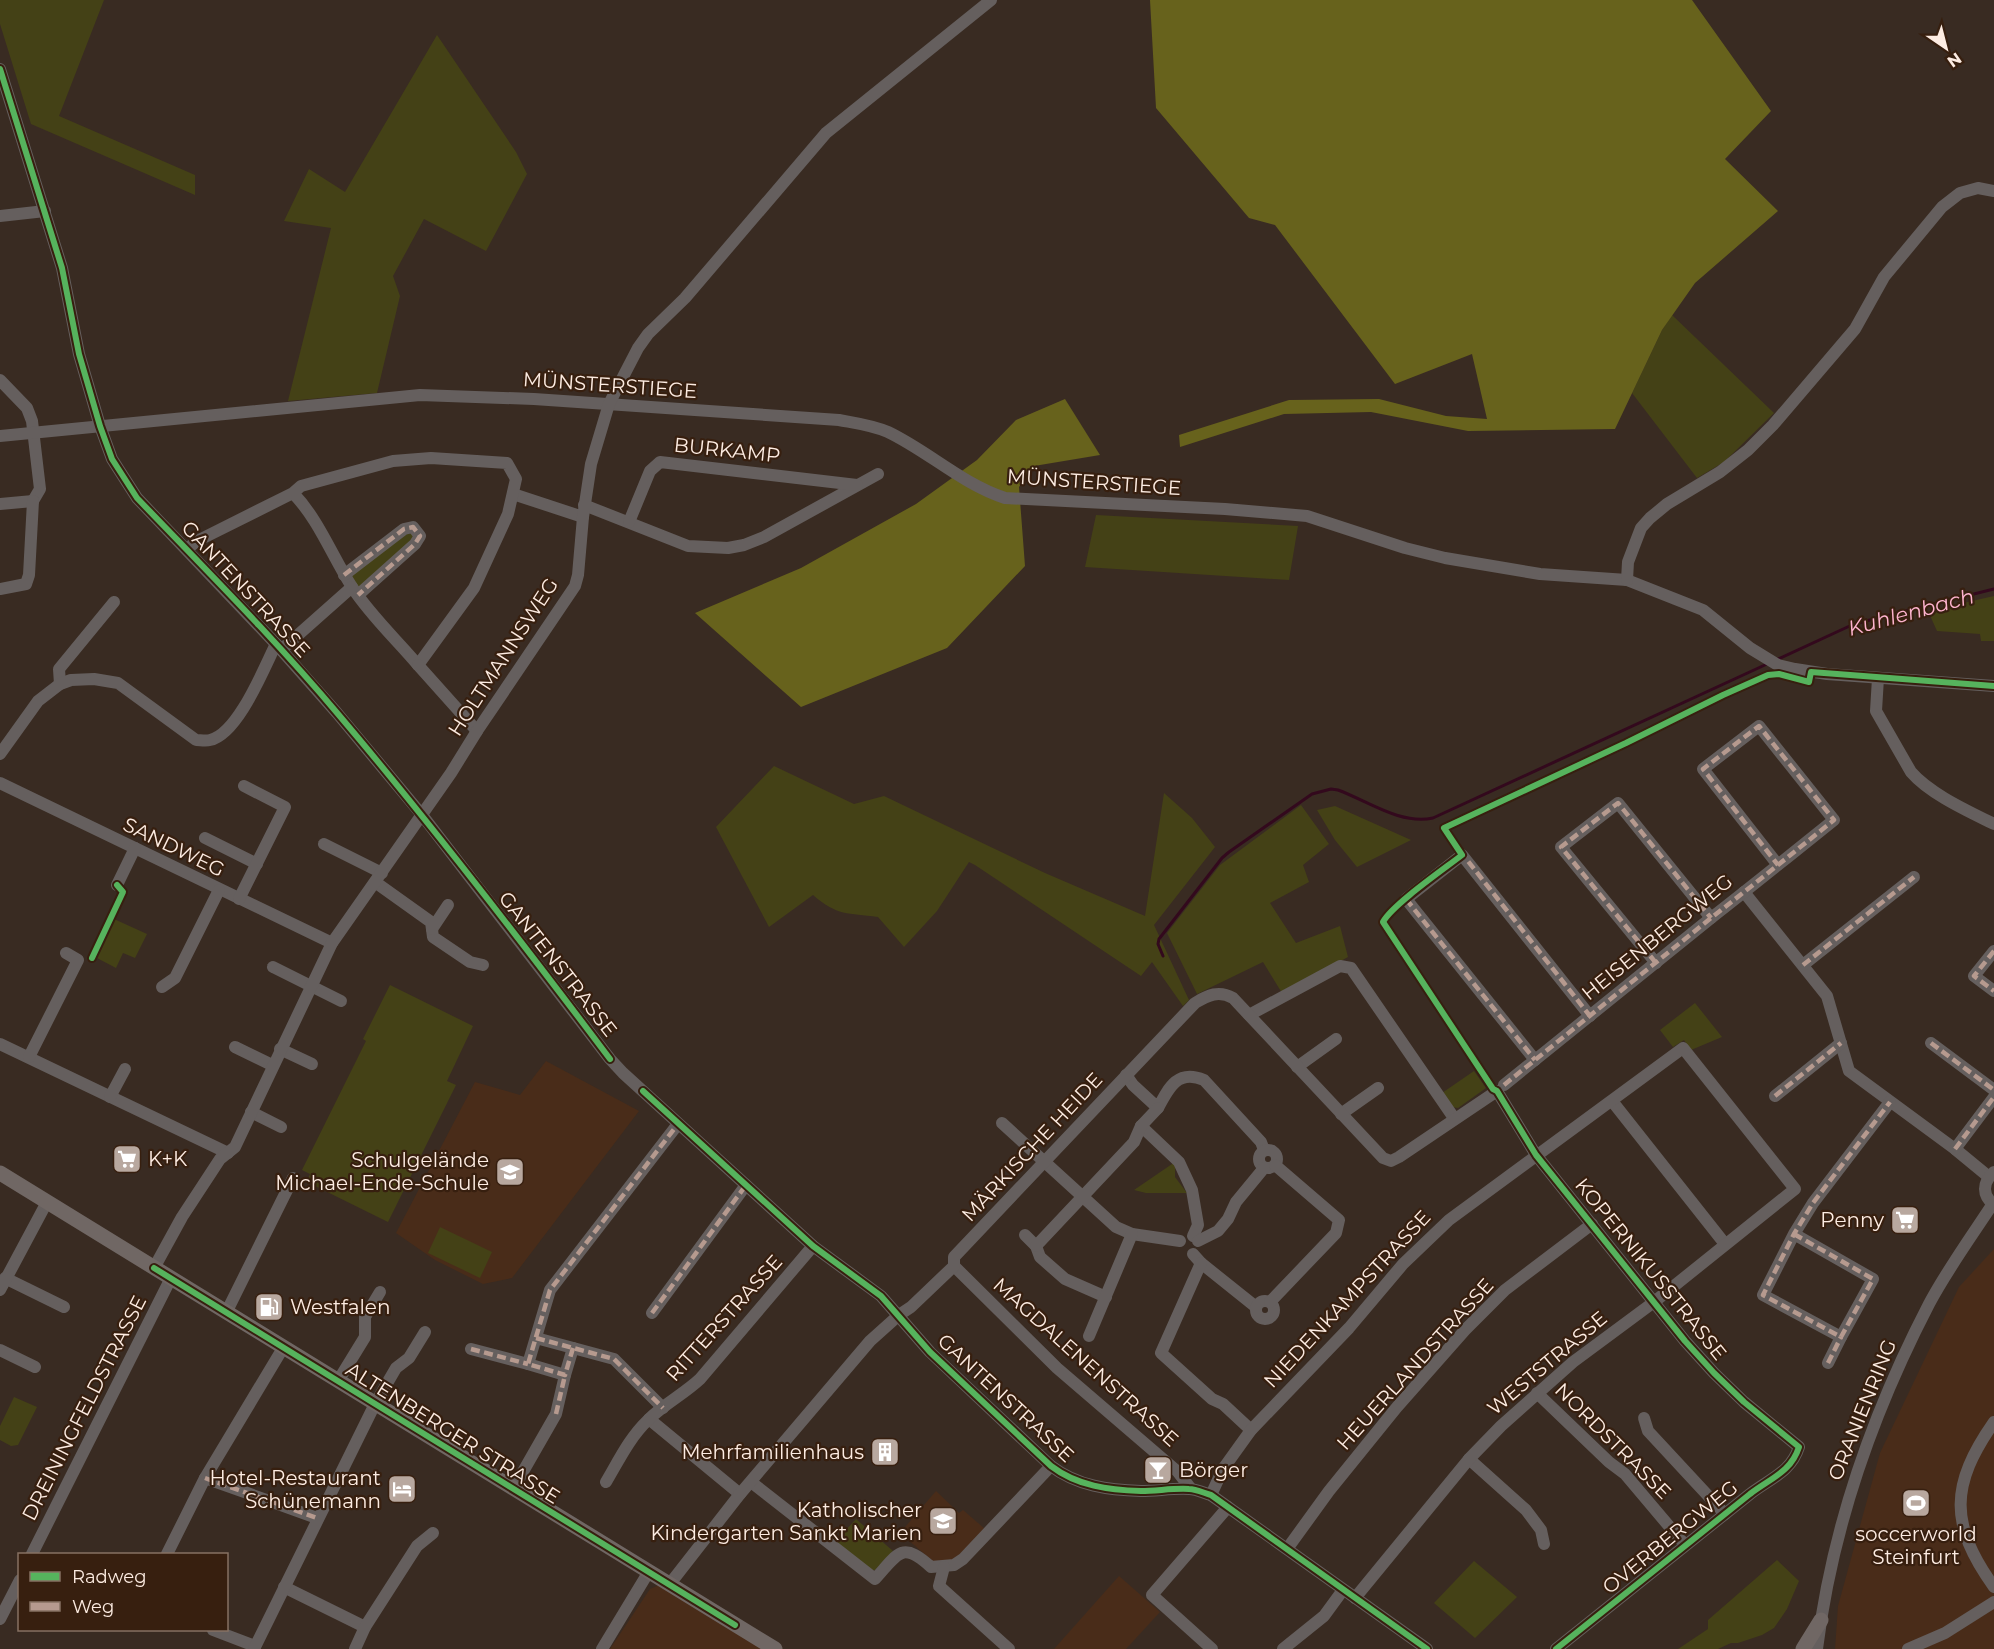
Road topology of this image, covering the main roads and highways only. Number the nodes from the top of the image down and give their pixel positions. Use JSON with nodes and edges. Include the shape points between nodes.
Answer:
{"nodes":[{"id":1,"x":0,"y":1173,"type":"edge"},
{"id":2,"x":1821,"y":1620,"type":"road end"},
{"id":3,"x":775,"y":1649,"type":"edge"},
{"id":4,"x":1803,"y":1649,"type":"edge"}],
"edges":[{"from":1,"to":3,"type":"main road","name":"ALTENBERGER STRASSE"},
{"from":2,"to":4,"type":"main road"}]}
